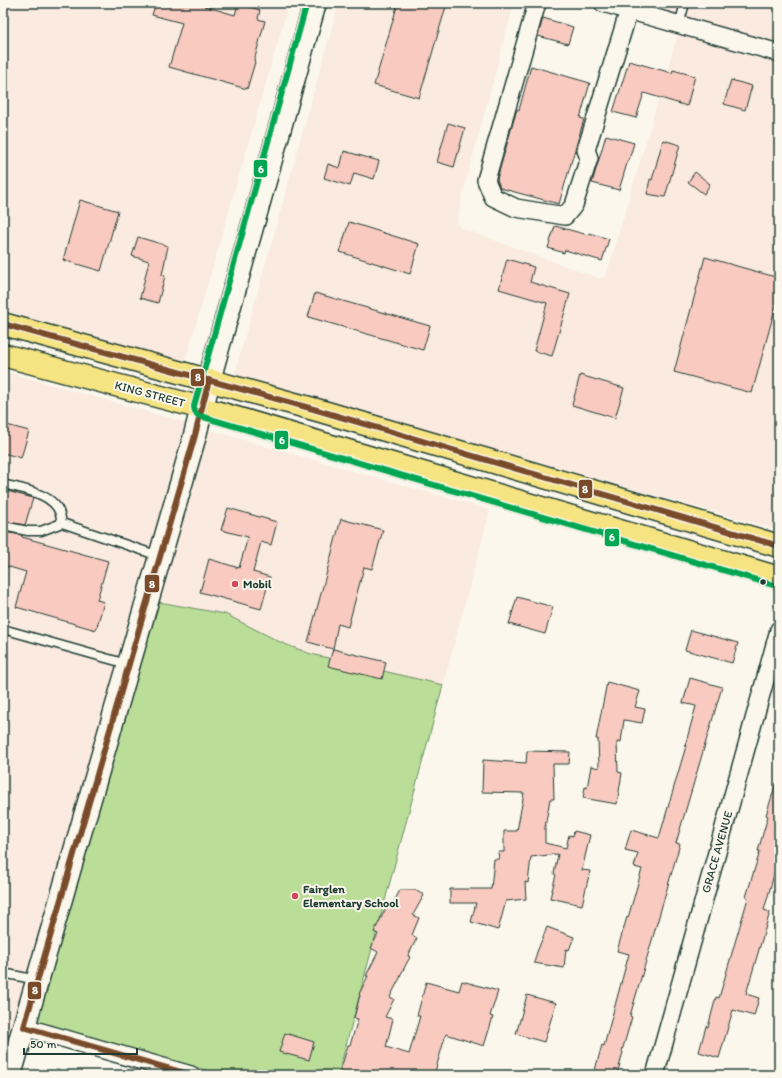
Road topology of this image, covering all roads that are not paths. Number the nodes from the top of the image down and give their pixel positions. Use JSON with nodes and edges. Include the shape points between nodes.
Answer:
{"nodes":[{"id":1,"x":315,"y":3,"type":"edge"},
{"id":2,"x":536,"y":3,"type":"edge"},
{"id":3,"x":602,"y":3,"type":"edge"},
{"id":4,"x":685,"y":3,"type":"edge"},
{"id":5,"x":630,"y":7,"type":"edge"},
{"id":6,"x":679,"y":25,"type":"junction"},
{"id":7,"x":779,"y":53,"type":"edge"},
{"id":8,"x":3,"y":324,"type":"edge"},
{"id":9,"x":3,"y":355,"type":"edge"},
{"id":10,"x":209,"y":380,"type":"junction"},
{"id":11,"x":202,"y":408,"type":"junction"},
{"id":12,"x":3,"y":484,"type":"edge"},
{"id":13,"x":62,"y":523,"type":"junction"},
{"id":14,"x":3,"y":526,"type":"edge"},
{"id":15,"x":779,"y":546,"type":"edge"},
{"id":16,"x":160,"y":556,"type":"junction"},
{"id":17,"x":779,"y":562,"type":"edge"},
{"id":18,"x":746,"y":568,"type":"junction"},
{"id":19,"x":779,"y":578,"type":"edge"},
{"id":20,"x":3,"y":629,"type":"edge"},
{"id":21,"x":779,"y":630,"type":"edge"},
{"id":22,"x":128,"y":664,"type":"junction"},
{"id":23,"x":3,"y":973,"type":"edge"},
{"id":24,"x":38,"y":980,"type":"junction"},
{"id":25,"x":24,"y":1027,"type":"junction"},
{"id":26,"x":170,"y":1072,"type":"edge"},
{"id":27,"x":10,"y":1075,"type":"edge"},
{"id":28,"x":191,"y":1075,"type":"edge"},
{"id":29,"x":655,"y":1075,"type":"edge"}],
"edges":[{"from":1,"to":10,"type":"street"},
{"from":2,"to":5,"type":"street","via":[[486,180],[493,197],[516,208],[565,216],[574,204],[589,158],[586,150]]},
{"from":3,"to":5,"type":"street"},
{"from":4,"to":6,"type":"lane"},
{"from":5,"to":6,"type":"street"},
{"from":6,"to":7,"type":"street"},
{"from":8,"to":10,"type":"main road"},
{"from":9,"to":11,"type":"main road","name":"KING STREET"},
{"from":10,"to":11,"type":"street"},
{"from":10,"to":15,"type":"main road"},
{"from":11,"to":16,"type":"street"},
{"from":11,"to":18,"type":"main road","name":"KING STREET"},
{"from":12,"to":13,"type":"lane","via":[[47,498],[60,513]]},
{"from":13,"to":14,"type":"lane","via":[[34,532]]},
{"from":13,"to":16,"type":"lane"},
{"from":16,"to":22,"type":"street"},
{"from":17,"to":18,"type":"main road","via":[[764,558]]},
{"from":18,"to":19,"type":"main road","name":"KING STREET"},
{"from":20,"to":22,"type":"lane"},
{"from":21,"to":29,"type":"street","name":"GRACE AVENUE"},
{"from":22,"to":24,"type":"street"},
{"from":23,"to":24,"type":"lane"},
{"from":24,"to":25,"type":"street"},
{"from":25,"to":26,"type":"street"},
{"from":25,"to":27,"type":"street"},
{"from":26,"to":28,"type":"street"}]}
